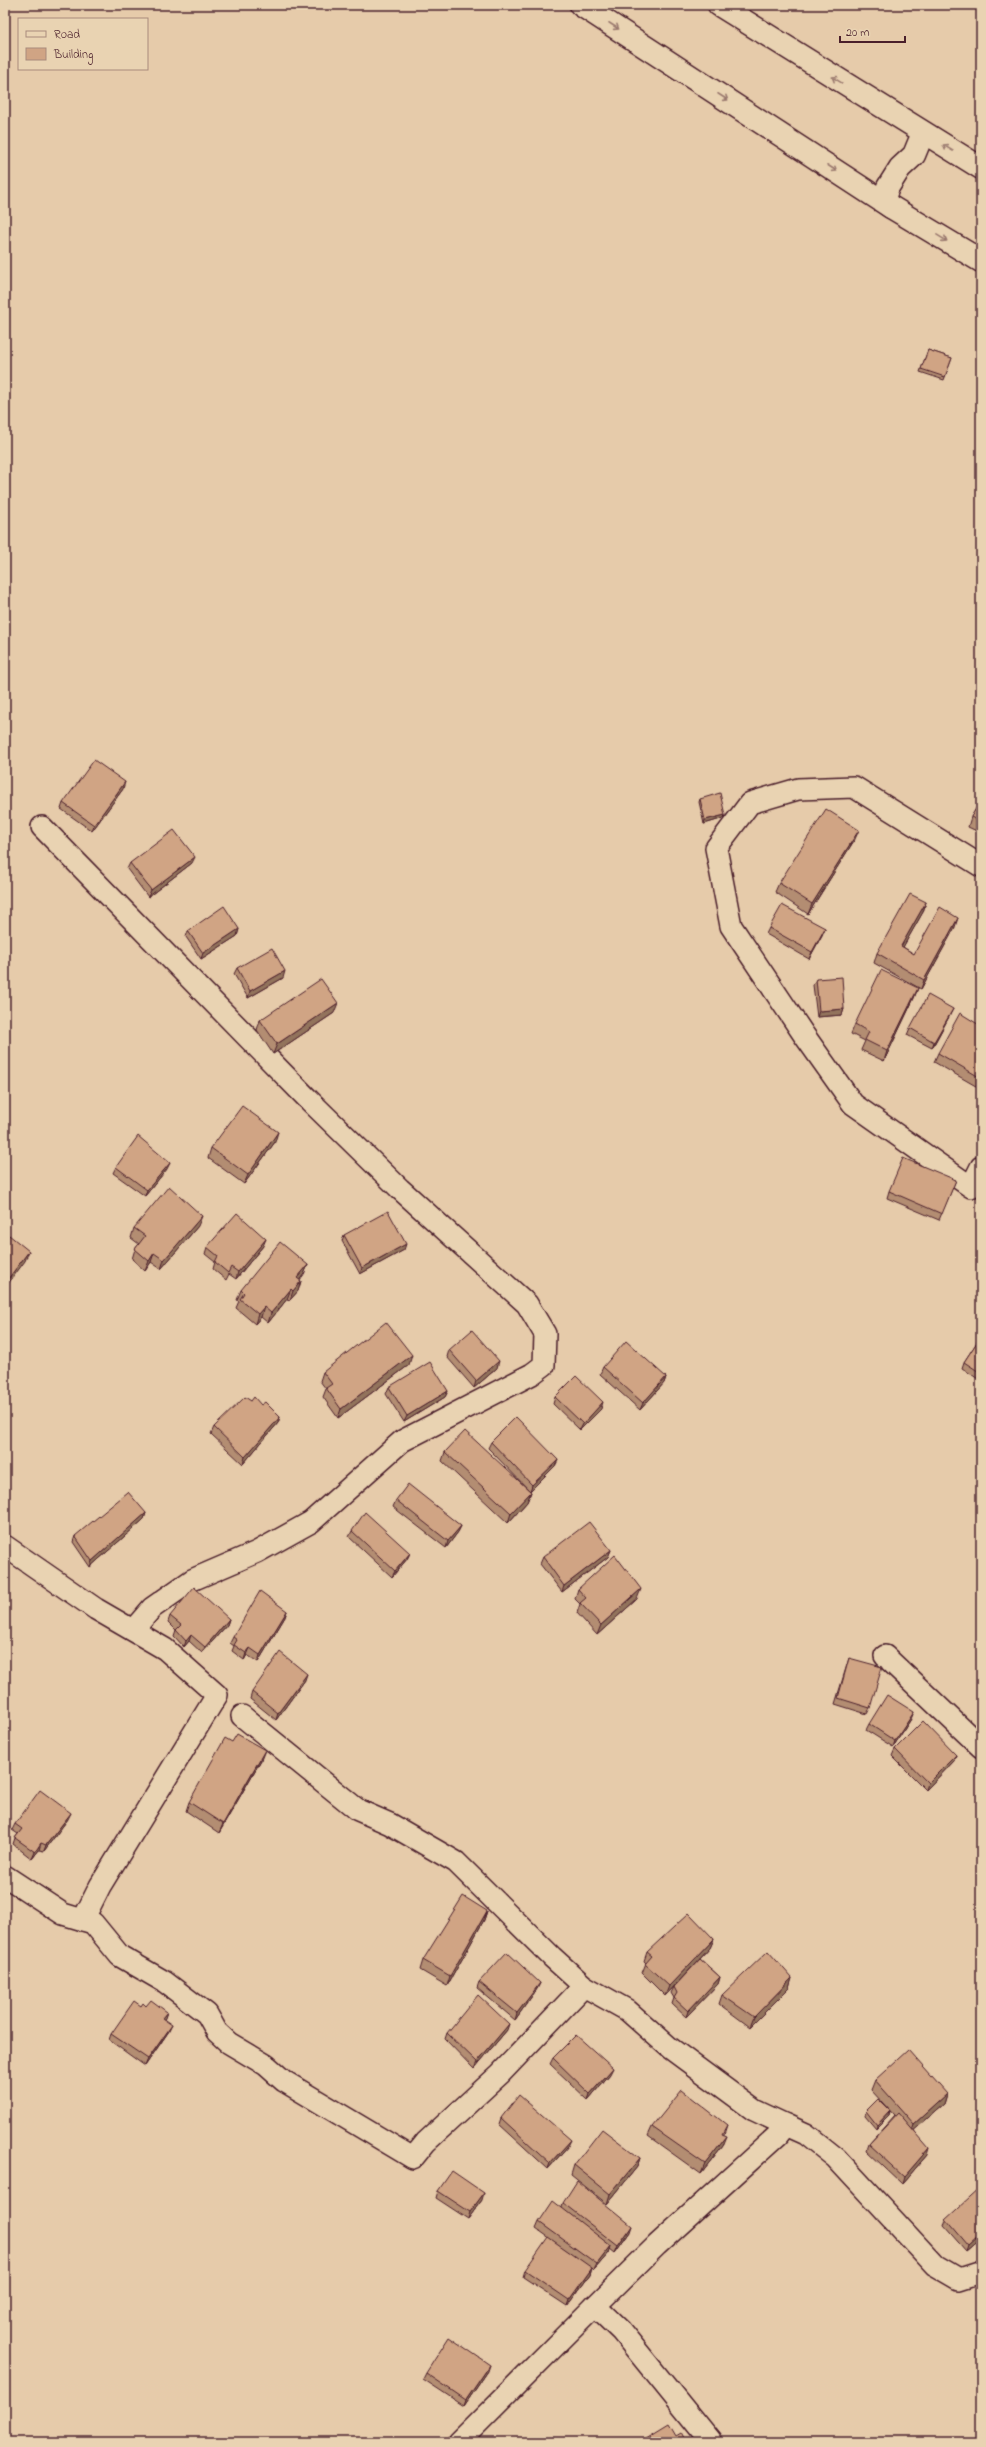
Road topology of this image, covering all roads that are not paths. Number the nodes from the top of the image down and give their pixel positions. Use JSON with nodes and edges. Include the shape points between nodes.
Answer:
{"nodes":[{"id":1,"x":581,"y":5,"type":"edge"},
{"id":2,"x":719,"y":5,"type":"edge"},
{"id":3,"x":923,"y":133,"type":"junction"},
{"id":4,"x":981,"y":168,"type":"edge"},
{"id":5,"x":891,"y":207,"type":"junction"},
{"id":6,"x":981,"y":261,"type":"edge"},
{"id":7,"x":42,"y":827,"type":"dead end"},
{"id":8,"x":981,"y":866,"type":"edge"},
{"id":9,"x":981,"y":1168,"type":"edge"},
{"id":10,"x":5,"y":1546,"type":"edge"},
{"id":11,"x":133,"y":1630,"type":"junction"},
{"id":12,"x":885,"y":1656,"type":"dead end"},
{"id":13,"x":242,"y":1716,"type":"dead end"},
{"id":14,"x":981,"y":1747,"type":"edge"},
{"id":15,"x":5,"y":1876,"type":"edge"},
{"id":16,"x":83,"y":1920,"type":"junction"},
{"id":17,"x":584,"y":1986,"type":"junction"},
{"id":18,"x":786,"y":2125,"type":"junction"},
{"id":19,"x":981,"y":2272,"type":"edge"},
{"id":20,"x":595,"y":2306,"type":"junction"},
{"id":21,"x":459,"y":2442,"type":"edge"},
{"id":22,"x":711,"y":2442,"type":"edge"}],
"edges":[{"from":1,"to":5,"type":"highway","one_way":true},
{"from":3,"to":2,"type":"highway","one_way":true},
{"from":4,"to":3,"type":"highway","one_way":true},
{"from":3,"to":5,"type":"highway","via":[[914,154],[900,168],[882,201]]},
{"from":5,"to":6,"type":"highway","one_way":true},
{"from":7,"to":11,"type":"street","via":[[308,1099],[400,1189],[527,1304],[545,1334],[544,1365],[532,1374],[402,1441],[311,1522],[257,1552],[192,1580],[152,1608]]},
{"from":8,"to":9,"type":"street","via":[[854,787],[798,789],[750,803],[716,848],[731,926],[853,1104],[971,1187]]},
{"from":10,"to":11,"type":"street"},
{"from":11,"to":16,"type":"street","via":[[165,1649],[217,1695],[100,1886]]},
{"from":12,"to":14,"type":"street"},
{"from":13,"to":17,"type":"street","via":[[358,1810],[390,1824],[456,1862]]},
{"from":15,"to":16,"type":"street","via":[[63,1914]]},
{"from":16,"to":17,"type":"street","via":[[93,1923],[120,1956],[165,1982],[208,2014],[217,2032],[229,2043],[266,2065],[284,2081],[413,2158],[426,2142],[500,2074]]},
{"from":17,"to":18,"type":"street","via":[[627,2010],[670,2048],[754,2110]]},
{"from":18,"to":19,"type":"street","via":[[806,2134],[836,2158],[935,2265],[959,2279]]},
{"from":18,"to":20,"type":"street","via":[[657,2244]]},
{"from":20,"to":21,"type":"street"},
{"from":20,"to":22,"type":"street","via":[[621,2331]]}]}
